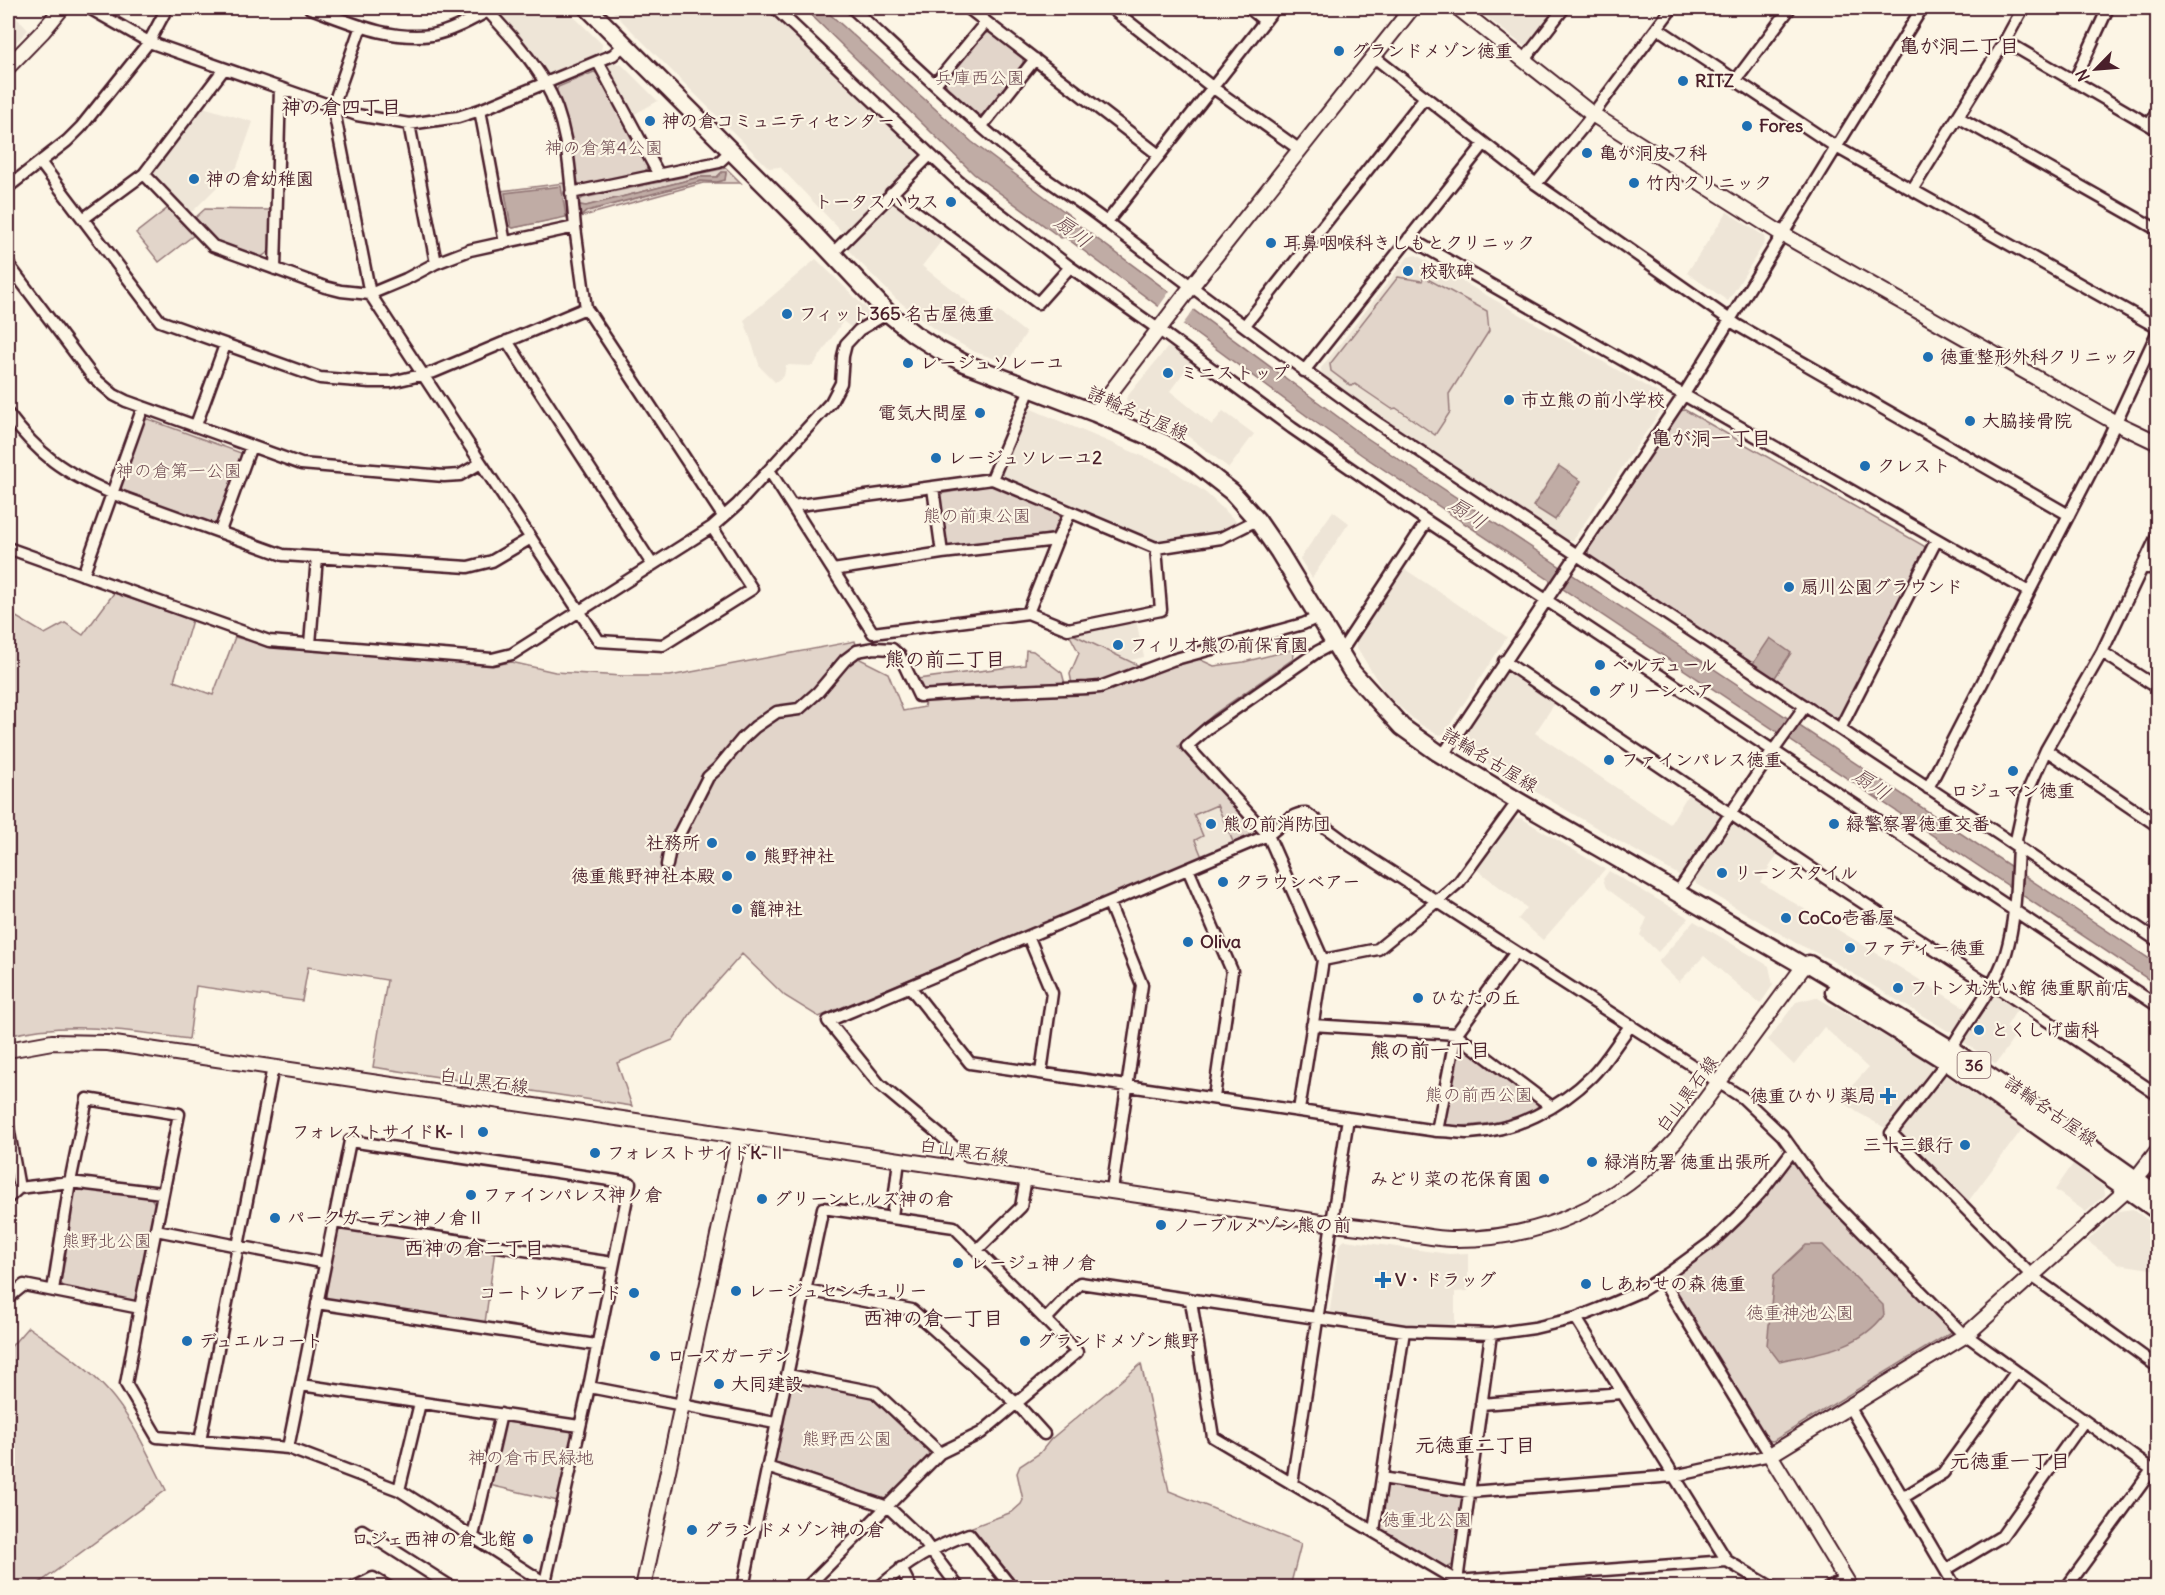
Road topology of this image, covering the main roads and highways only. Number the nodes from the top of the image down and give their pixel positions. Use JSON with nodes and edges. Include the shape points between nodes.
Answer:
{"nodes":[{"id":1,"x":588,"y":8,"type":"edge"},
{"id":2,"x":2132,"y":1184,"type":"junction"},
{"id":3,"x":2157,"y":1195,"type":"edge"},
{"id":4,"x":2157,"y":1211,"type":"edge"}],
"edges":[{"from":1,"to":2,"type":"main road","name":"諸輪名古屋線","number":"36","via":[[888,313],[914,334],[964,363],[1164,443],[1232,492],[1257,520],[1352,672],[1390,715],[1419,740],[1804,966],[1805,975],[1948,1055]]},
{"from":2,"to":3,"type":"main road","name":"諸輪名古屋線","number":"36"},
{"from":2,"to":4,"type":"main road","name":"諸輪名古屋線","number":"36"}]}
